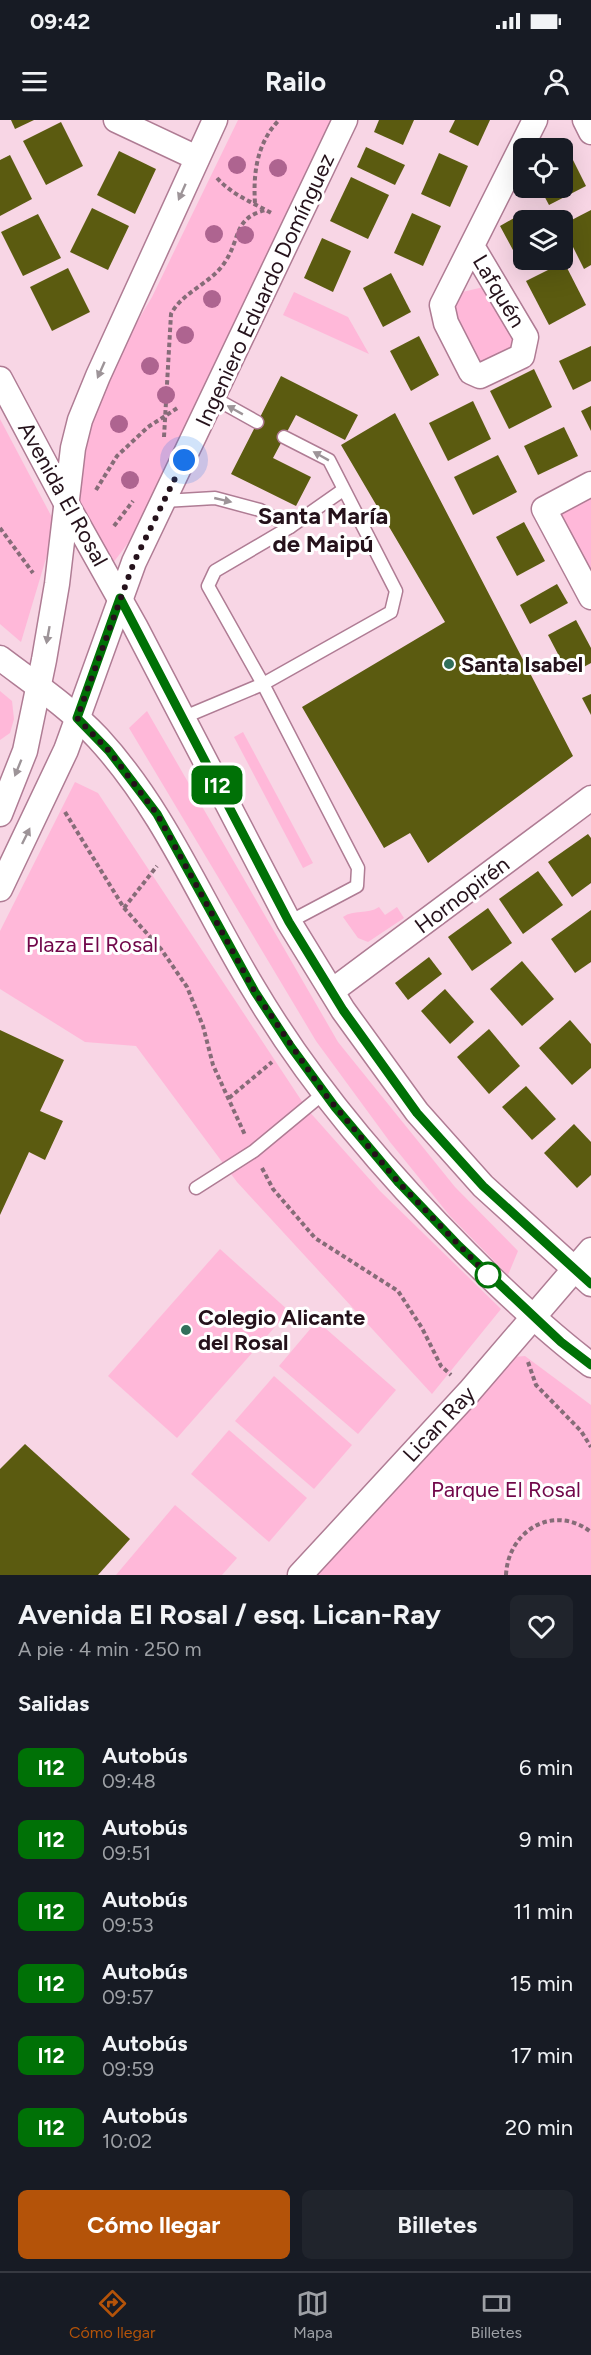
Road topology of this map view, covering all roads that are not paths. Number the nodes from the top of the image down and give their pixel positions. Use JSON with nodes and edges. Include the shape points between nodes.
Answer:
{"nodes":[{"id":1,"x":116,"y":120,"type":"edge"},
{"id":2,"x":215,"y":120,"type":"edge"},
{"id":3,"x":345,"y":120,"type":"edge"},
{"id":4,"x":535,"y":120,"type":"edge"},
{"id":5,"x":585,"y":120,"type":"edge"},
{"id":6,"x":591,"y":132,"type":"edge"},
{"id":7,"x":197,"y":158,"type":"junction"},
{"id":8,"x":472,"y":246,"type":"junction"},
{"id":9,"x":0,"y":379,"type":"edge"},
{"id":10,"x":214,"y":398,"type":"junction"},
{"id":11,"x":257,"y":422,"type":"dead end"},
{"id":12,"x":284,"y":437,"type":"dead end"},
{"id":13,"x":591,"y":484,"type":"edge"},
{"id":14,"x":343,"y":490,"type":"junction"},
{"id":15,"x":165,"y":501,"type":"junction"},
{"id":16,"x":66,"y":503,"type":"junction"},
{"id":17,"x":290,"y":527,"type":"junction"},
{"id":18,"x":590,"y":591,"type":"edge"},
{"id":19,"x":120,"y":598,"type":"junction"},
{"id":20,"x":0,"y":658,"type":"edge"},
{"id":21,"x":263,"y":684,"type":"junction"},
{"id":22,"x":38,"y":686,"type":"junction"},
{"id":23,"x":77,"y":718,"type":"junction"},
{"id":24,"x":182,"y":718,"type":"junction"},
{"id":25,"x":591,"y":798,"type":"edge"},
{"id":26,"x":0,"y":814,"type":"edge"},
{"id":27,"x":0,"y":889,"type":"edge"},
{"id":28,"x":289,"y":922,"type":"junction"},
{"id":29,"x":332,"y":991,"type":"junction"},
{"id":30,"x":324,"y":1093,"type":"junction"},
{"id":31,"x":196,"y":1188,"type":"dead end"},
{"id":32,"x":591,"y":1250,"type":"edge"},
{"id":33,"x":582,"y":1277,"type":"edge"},
{"id":34,"x":534,"y":1317,"type":"junction"},
{"id":35,"x":591,"y":1365,"type":"edge"},
{"id":36,"x":300,"y":1575,"type":"edge"}],
"edges":[{"from":1,"to":7,"type":"street"},
{"from":2,"to":7,"type":"street"},
{"from":3,"to":10,"type":"street","name":"Ingeniero Eduardo Domínguez"},
{"from":4,"to":8,"type":"street","name":"Lafquén"},
{"from":5,"to":6,"type":"street"},
{"from":7,"to":16,"type":"street","one_way":true,"via":[[80,420]]},
{"from":8,"to":8,"type":"street","name":"Lafquén","via":[[442,304],[446,323],[471,372],[480,376],[522,356],[526,337]]},
{"from":9,"to":16,"type":"street","name":"Avenida El Rosal"},
{"from":11,"to":10,"type":"lane","one_way":true},
{"from":10,"to":15,"type":"street","name":"Ingeniero Eduardo Domínguez"},
{"from":14,"to":12,"type":"lane","one_way":true,"via":[[329,460]]},
{"from":13,"to":18,"type":"street","via":[[544,509]]},
{"from":14,"to":17,"type":"lane"},
{"from":14,"to":21,"type":"lane","via":[[396,591],[391,612]]},
{"from":15,"to":17,"type":"lane","one_way":true,"via":[[214,498],[260,510]]},
{"from":15,"to":19,"type":"street","name":"Ingeniero Eduardo Domínguez"},
{"from":16,"to":19,"type":"street","name":"Avenida El Rosal"},
{"from":16,"to":22,"type":"street","one_way":true,"via":[[57,584]]},
{"from":17,"to":21,"type":"lane","via":[[215,571],[208,586]]},
{"from":19,"to":23,"type":"street","name":"Ingeniero Eduardo Domínguez"},
{"from":19,"to":24,"type":"street","name":"Avenida El Rosal"},
{"from":20,"to":22,"type":"street"},
{"from":21,"to":24,"type":"lane"},
{"from":21,"to":28,"type":"lane","via":[[358,868],[357,886]]},
{"from":22,"to":23,"type":"street"},
{"from":22,"to":26,"type":"street","one_way":true,"via":[[25,751]]},
{"from":27,"to":23,"type":"street","name":"Ingeniero Eduardo Domínguez","one_way":true},
{"from":23,"to":30,"type":"street","via":[[133,780],[157,814],[255,992]]},
{"from":24,"to":28,"type":"street","name":"Avenida El Rosal"},
{"from":25,"to":29,"type":"street","name":"Hornopirén"},
{"from":28,"to":29,"type":"street","name":"Avenida El Rosal"},
{"from":29,"to":33,"type":"street","name":"Avenida El Rosal","via":[[417,1113],[483,1186]]},
{"from":30,"to":31,"type":"lane","via":[[254,1151]]},
{"from":30,"to":34,"type":"street","via":[[399,1183]]},
{"from":32,"to":33,"type":"street","name":"Lican Ray"},
{"from":33,"to":34,"type":"street","name":"Lican Ray"},
{"from":34,"to":35,"type":"street"},
{"from":34,"to":36,"type":"street","name":"Lican Ray"}]}
